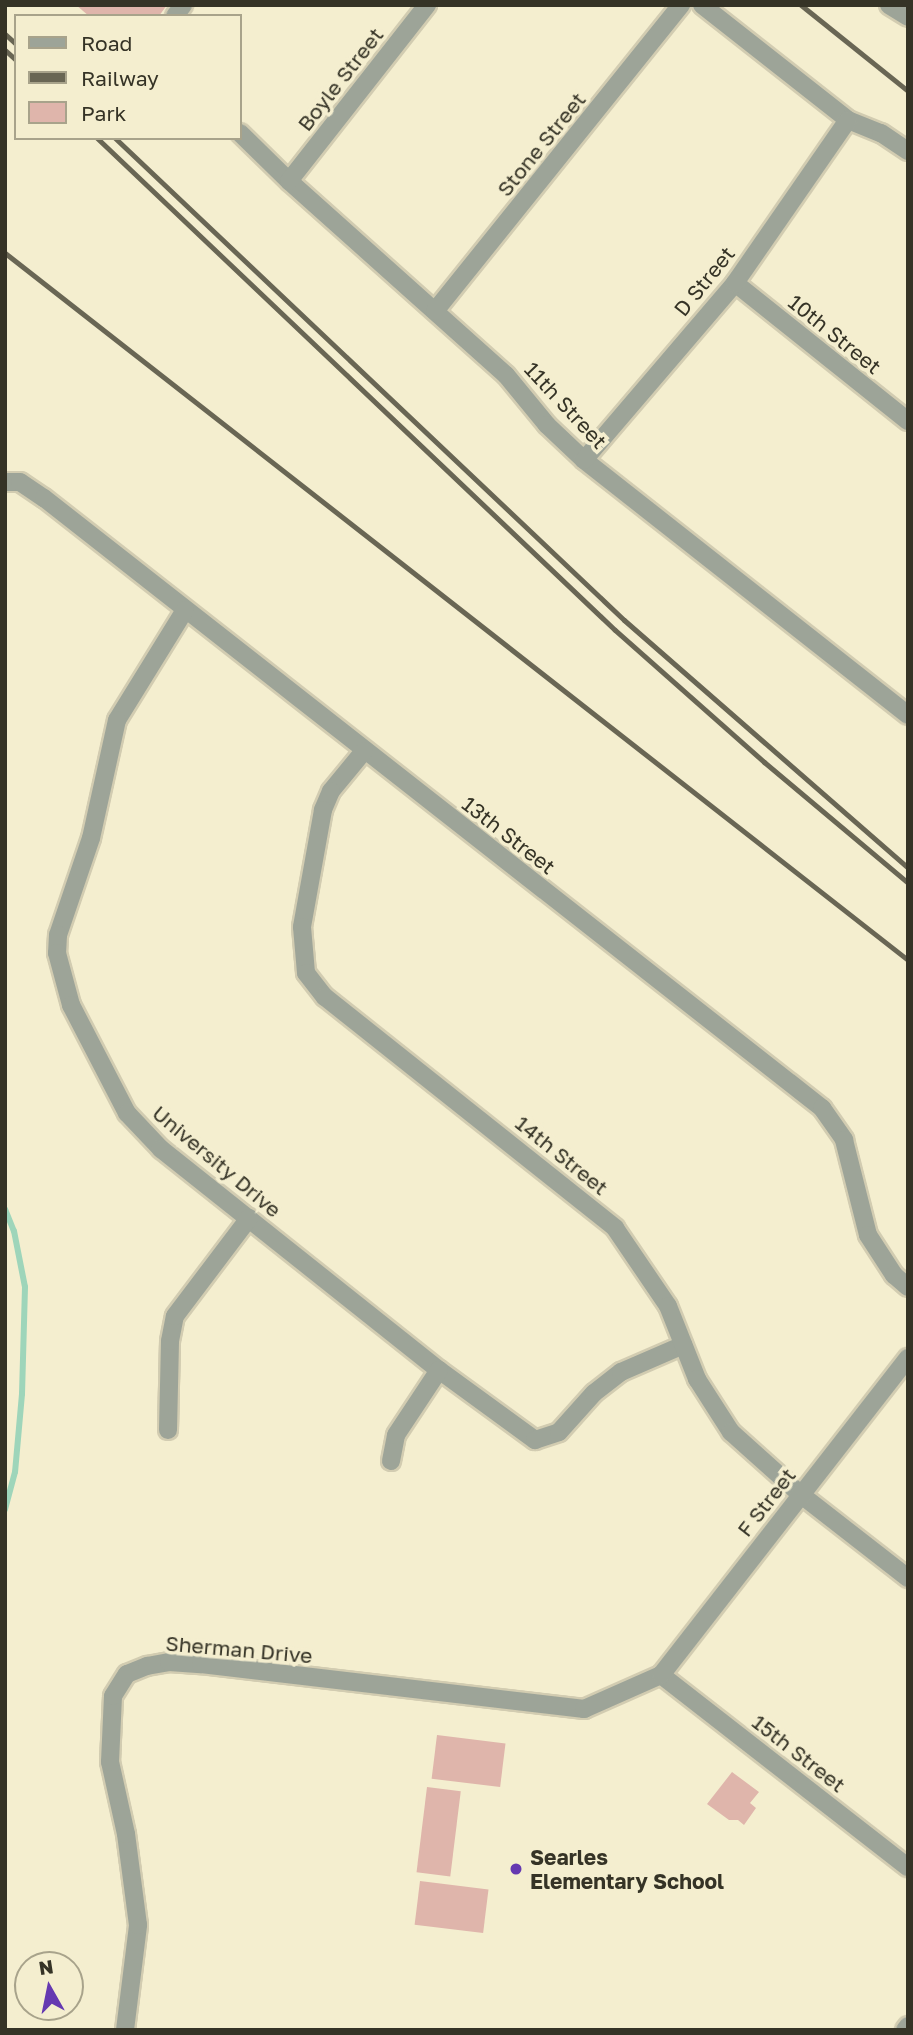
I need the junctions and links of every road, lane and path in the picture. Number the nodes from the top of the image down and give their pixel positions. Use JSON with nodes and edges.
{"nodes":[{"id":1,"x":427,"y":5,"type":"edge"},
{"id":2,"x":681,"y":5,"type":"edge"},
{"id":3,"x":702,"y":5,"type":"edge"},
{"id":4,"x":889,"y":5,"type":"edge"},
{"id":5,"x":908,"y":17,"type":"edge"},
{"id":6,"x":848,"y":120,"type":"junction"},
{"id":7,"x":242,"y":135,"type":"edge"},
{"id":8,"x":908,"y":151,"type":"edge"},
{"id":9,"x":289,"y":181,"type":"junction"},
{"id":10,"x":734,"y":283,"type":"junction"},
{"id":11,"x":435,"y":311,"type":"junction"},
{"id":12,"x":908,"y":421,"type":"edge"},
{"id":13,"x":584,"y":460,"type":"junction"},
{"id":14,"x":5,"y":482,"type":"edge"},
{"id":15,"x":185,"y":610,"type":"junction"},
{"id":16,"x":907,"y":711,"type":"edge"},
{"id":17,"x":364,"y":751,"type":"junction"},
{"id":18,"x":249,"y":1217,"type":"junction"},
{"id":19,"x":908,"y":1287,"type":"edge"},
{"id":20,"x":683,"y":1345,"type":"junction"},
{"id":21,"x":908,"y":1358,"type":"edge"},
{"id":22,"x":439,"y":1370,"type":"junction"},
{"id":23,"x":168,"y":1430,"type":"dead end"},
{"id":24,"x":391,"y":1461,"type":"dead end"},
{"id":25,"x":800,"y":1494,"type":"junction"},
{"id":26,"x":908,"y":1578,"type":"edge"},
{"id":27,"x":661,"y":1675,"type":"junction"},
{"id":28,"x":908,"y":1867,"type":"edge"},
{"id":29,"x":125,"y":2030,"type":"edge"}],
"edges":[{"from":1,"to":9,"type":"street","name":"Boyle Street"},
{"from":2,"to":11,"type":"street","name":"Stone Street"},
{"from":3,"to":6,"type":"street"},
{"from":4,"to":5,"type":"street"},
{"from":6,"to":8,"type":"street"},
{"from":6,"to":10,"type":"street","name":"D Street"},
{"from":7,"to":9,"type":"street","name":"11th Street"},
{"from":9,"to":11,"type":"street","name":"11th Street"},
{"from":10,"to":12,"type":"street","name":"10th Street"},
{"from":10,"to":13,"type":"street","name":"D Street"},
{"from":11,"to":13,"type":"street","name":"11th Street"},
{"from":13,"to":16,"type":"street","name":"11th Street"},
{"from":14,"to":15,"type":"street","name":"13th Street"},
{"from":15,"to":17,"type":"street","name":"13th Street"},
{"from":15,"to":18,"type":"street","name":"University Drive"},
{"from":17,"to":19,"type":"street","name":"13th Street"},
{"from":17,"to":20,"type":"street","name":"14th Street"},
{"from":18,"to":22,"type":"street","name":"University Drive"},
{"from":18,"to":23,"type":"street"},
{"from":20,"to":22,"type":"street","name":"University Drive"},
{"from":20,"to":25,"type":"street","name":"14th Street"},
{"from":21,"to":25,"type":"street","name":"F Street"},
{"from":22,"to":24,"type":"street"},
{"from":25,"to":26,"type":"street","name":"14th Street"},
{"from":25,"to":27,"type":"street","name":"F Street"},
{"from":27,"to":28,"type":"street","name":"15th Street"},
{"from":27,"to":29,"type":"street","name":"Sherman Drive"}]}
